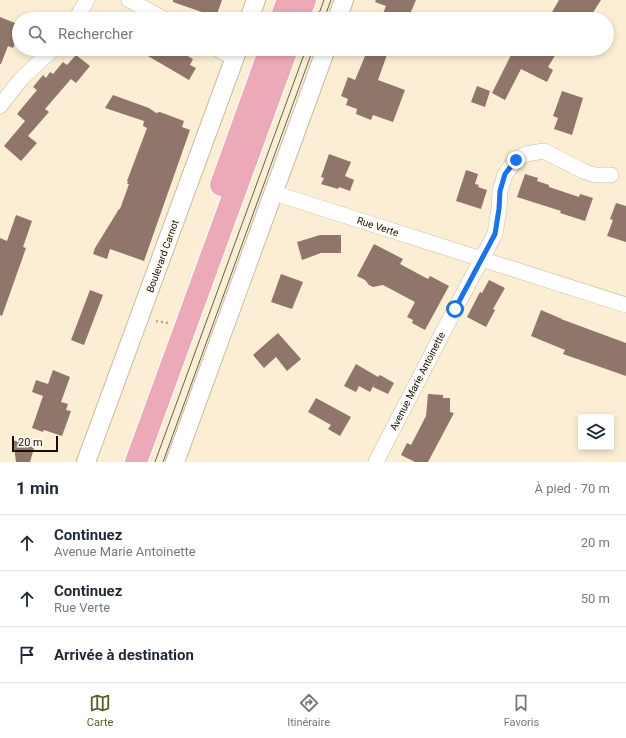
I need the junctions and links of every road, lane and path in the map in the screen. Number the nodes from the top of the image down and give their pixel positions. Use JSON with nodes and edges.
{"nodes":[{"id":1,"x":87,"y":0,"type":"edge"},
{"id":2,"x":130,"y":0,"type":"edge"},
{"id":3,"x":256,"y":0,"type":"edge"},
{"id":4,"x":288,"y":0,"type":"edge"},
{"id":5,"x":305,"y":0,"type":"edge"},
{"id":6,"x":344,"y":0,"type":"edge"},
{"id":7,"x":80,"y":12,"type":"edge"},
{"id":8,"x":151,"y":12,"type":"edge"},
{"id":9,"x":252,"y":12,"type":"edge"},
{"id":10,"x":284,"y":12,"type":"edge"},
{"id":11,"x":301,"y":12,"type":"edge"},
{"id":12,"x":340,"y":12,"type":"edge"},
{"id":13,"x":46,"y":56,"type":"edge"},
{"id":14,"x":236,"y":56,"type":"edge"},
{"id":15,"x":267,"y":56,"type":"edge"},
{"id":16,"x":284,"y":56,"type":"edge"},
{"id":17,"x":323,"y":56,"type":"edge"},
{"id":18,"x":0,"y":106,"type":"edge"},
{"id":19,"x":611,"y":175,"type":"dead end"},
{"id":20,"x":274,"y":193,"type":"junction"},
{"id":21,"x":481,"y":258,"type":"junction"},
{"id":22,"x":626,"y":305,"type":"edge"},
{"id":23,"x":86,"y":462,"type":"edge"},
{"id":24,"x":122,"y":462,"type":"edge"},
{"id":25,"x":136,"y":462,"type":"edge"},
{"id":26,"x":175,"y":462,"type":"edge"},
{"id":27,"x":376,"y":462,"type":"edge"}],
"edges":[{"from":1,"to":7,"type":"street"},
{"from":2,"to":8,"type":"street"},
{"from":3,"to":9,"type":"street"},
{"from":4,"to":10,"type":"main road"},
{"from":5,"to":11,"type":"main road"},
{"from":6,"to":12,"type":"street"},
{"from":13,"to":18,"type":"street"},
{"from":14,"to":23,"type":"street","name":"Boulevard Carnot"},
{"from":15,"to":24,"type":"main road"},
{"from":16,"to":25,"type":"main road"},
{"from":17,"to":20,"type":"street"},
{"from":19,"to":21,"type":"street"},
{"from":20,"to":21,"type":"street","name":"Rue Verte"},
{"from":20,"to":26,"type":"street"},
{"from":21,"to":22,"type":"street","name":"Rue Verte"},
{"from":21,"to":27,"type":"street","name":"Avenue Marie Antoinette"}]}
